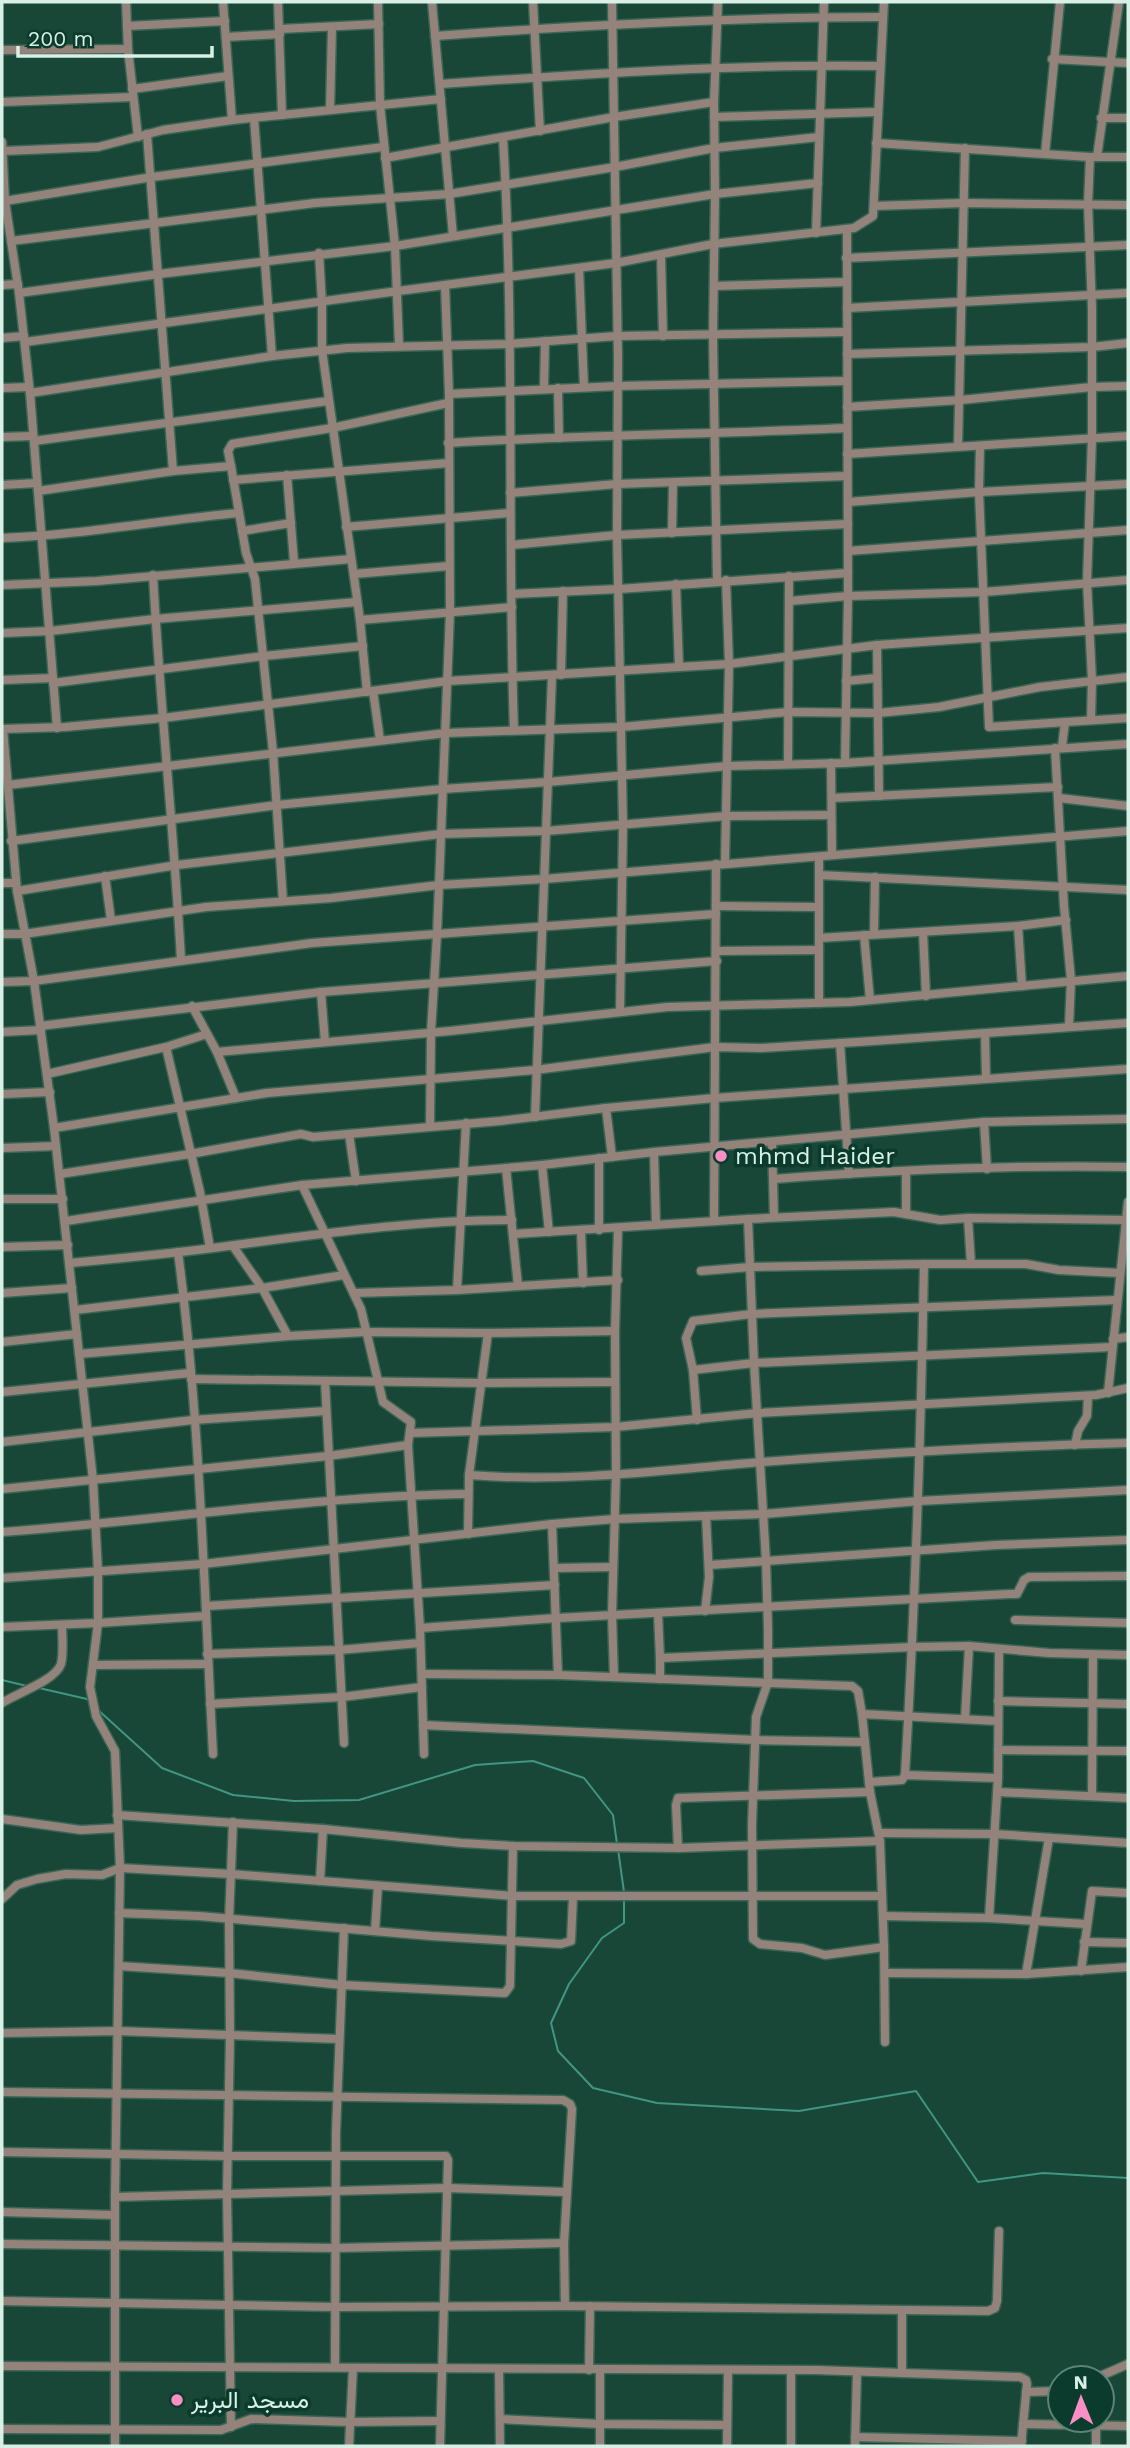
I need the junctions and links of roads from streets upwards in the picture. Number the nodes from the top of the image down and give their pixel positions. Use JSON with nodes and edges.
{"nodes":[{"id":1,"x":126,"y":2,"type":"edge"},
{"id":2,"x":223,"y":2,"type":"edge"},
{"id":3,"x":278,"y":2,"type":"edge"},
{"id":4,"x":378,"y":2,"type":"edge"},
{"id":5,"x":432,"y":2,"type":"edge"},
{"id":6,"x":533,"y":2,"type":"edge"},
{"id":7,"x":612,"y":2,"type":"edge"},
{"id":8,"x":718,"y":2,"type":"edge"},
{"id":9,"x":824,"y":2,"type":"edge"},
{"id":10,"x":884,"y":2,"type":"edge"},
{"id":11,"x":1059,"y":2,"type":"edge"},
{"id":12,"x":1119,"y":2,"type":"edge"},
{"id":13,"x":1117,"y":15,"type":"junction"},
{"id":14,"x":1128,"y":15,"type":"edge"},
{"id":15,"x":823,"y":17,"type":"junction"},
{"id":16,"x":883,"y":17,"type":"junction"},
{"id":17,"x":717,"y":20,"type":"junction"},
{"id":18,"x":225,"y":21,"type":"junction"},
{"id":19,"x":379,"y":24,"type":"junction"},
{"id":20,"x":612,"y":25,"type":"junction"},
{"id":21,"x":127,"y":26,"type":"junction"},
{"id":22,"x":332,"y":27,"type":"junction"},
{"id":23,"x":535,"y":28,"type":"junction"},
{"id":24,"x":280,"y":31,"type":"junction"},
{"id":25,"x":435,"y":36,"type":"junction"},
{"id":26,"x":226,"y":37,"type":"junction"},
{"id":27,"x":128,"y":49,"type":"junction"},
{"id":28,"x":2,"y":50,"type":"edge"},
{"id":29,"x":1052,"y":60,"type":"junction"},
{"id":30,"x":1110,"y":62,"type":"junction"},
{"id":31,"x":1128,"y":63,"type":"edge"},
{"id":32,"x":821,"y":65,"type":"junction"},
{"id":33,"x":880,"y":66,"type":"junction"},
{"id":34,"x":715,"y":68,"type":"junction"},
{"id":35,"x":614,"y":71,"type":"junction"},
{"id":36,"x":228,"y":76,"type":"junction"},
{"id":37,"x":537,"y":78,"type":"junction"},
{"id":38,"x":440,"y":84,"type":"junction"},
{"id":39,"x":132,"y":93,"type":"junction"},
{"id":40,"x":441,"y":99,"type":"junction"},
{"id":41,"x":2,"y":102,"type":"edge"},
{"id":42,"x":713,"y":102,"type":"junction"},
{"id":43,"x":380,"y":105,"type":"junction"},
{"id":44,"x":330,"y":110,"type":"junction"},
{"id":45,"x":877,"y":113,"type":"junction"},
{"id":46,"x":820,"y":114,"type":"junction"},
{"id":47,"x":282,"y":115,"type":"junction"},
{"id":48,"x":614,"y":117,"type":"junction"},
{"id":49,"x":714,"y":117,"type":"junction"},
{"id":50,"x":254,"y":118,"type":"junction"},
{"id":51,"x":1101,"y":118,"type":"junction"},
{"id":52,"x":1128,"y":118,"type":"edge"},
{"id":53,"x":232,"y":120,"type":"junction"},
{"id":54,"x":540,"y":131,"type":"junction"},
{"id":55,"x":148,"y":134,"type":"junction"},
{"id":56,"x":138,"y":137,"type":"junction"},
{"id":57,"x":819,"y":137,"type":"junction"},
{"id":58,"x":503,"y":138,"type":"junction"},
{"id":59,"x":2,"y":142,"type":"edge"},
{"id":60,"x":876,"y":143,"type":"junction"},
{"id":61,"x":383,"y":147,"type":"junction"},
{"id":62,"x":714,"y":148,"type":"junction"},
{"id":63,"x":965,"y":148,"type":"junction"},
{"id":64,"x":445,"y":149,"type":"junction"},
{"id":65,"x":3,"y":151,"type":"edge"},
{"id":66,"x":1045,"y":154,"type":"junction"},
{"id":67,"x":1094,"y":157,"type":"junction"},
{"id":68,"x":1128,"y":157,"type":"edge"},
{"id":69,"x":2,"y":158,"type":"edge"},
{"id":70,"x":385,"y":158,"type":"junction"},
{"id":71,"x":258,"y":163,"type":"junction"},
{"id":72,"x":615,"y":167,"type":"junction"},
{"id":73,"x":152,"y":177,"type":"junction"},
{"id":74,"x":818,"y":183,"type":"junction"},
{"id":75,"x":506,"y":185,"type":"junction"},
{"id":76,"x":449,"y":194,"type":"junction"},
{"id":77,"x":715,"y":194,"type":"junction"},
{"id":78,"x":4,"y":196,"type":"edge"},
{"id":79,"x":391,"y":199,"type":"junction"},
{"id":80,"x":962,"y":203,"type":"junction"},
{"id":81,"x":1088,"y":204,"type":"junction"},
{"id":82,"x":1128,"y":205,"type":"edge"},
{"id":83,"x":874,"y":206,"type":"junction"},
{"id":84,"x":262,"y":209,"type":"junction"},
{"id":85,"x":616,"y":211,"type":"junction"},
{"id":86,"x":156,"y":223,"type":"junction"},
{"id":87,"x":506,"y":229,"type":"junction"},
{"id":88,"x":846,"y":231,"type":"junction"},
{"id":89,"x":816,"y":233,"type":"junction"},
{"id":90,"x":453,"y":236,"type":"junction"},
{"id":91,"x":7,"y":237,"type":"edge"},
{"id":92,"x":713,"y":244,"type":"junction"},
{"id":93,"x":1128,"y":245,"type":"edge"},
{"id":94,"x":395,"y":246,"type":"junction"},
{"id":95,"x":1090,"y":247,"type":"junction"},
{"id":96,"x":319,"y":253,"type":"junction"},
{"id":97,"x":962,"y":254,"type":"junction"},
{"id":98,"x":661,"y":255,"type":"junction"},
{"id":99,"x":846,"y":258,"type":"junction"},
{"id":100,"x":265,"y":260,"type":"junction"},
{"id":101,"x":617,"y":263,"type":"junction"},
{"id":102,"x":579,"y":268,"type":"junction"},
{"id":103,"x":159,"y":274,"type":"junction"},
{"id":104,"x":507,"y":277,"type":"junction"},
{"id":105,"x":847,"y":282,"type":"junction"},
{"id":106,"x":2,"y":285,"type":"edge"},
{"id":107,"x":445,"y":285,"type":"junction"},
{"id":108,"x":714,"y":286,"type":"junction"},
{"id":109,"x":18,"y":289,"type":"junction"},
{"id":110,"x":398,"y":291,"type":"junction"},
{"id":111,"x":1128,"y":293,"type":"edge"},
{"id":112,"x":1092,"y":297,"type":"junction"},
{"id":113,"x":962,"y":302,"type":"junction"},
{"id":114,"x":322,"y":303,"type":"junction"},
{"id":115,"x":847,"y":309,"type":"junction"},
{"id":116,"x":268,"y":310,"type":"junction"},
{"id":117,"x":163,"y":324,"type":"junction"},
{"id":118,"x":847,"y":332,"type":"junction"},
{"id":119,"x":617,"y":336,"type":"junction"},
{"id":120,"x":663,"y":336,"type":"junction"},
{"id":121,"x":713,"y":336,"type":"junction"},
{"id":122,"x":2,"y":338,"type":"edge"},
{"id":123,"x":582,"y":338,"type":"junction"},
{"id":124,"x":24,"y":339,"type":"junction"},
{"id":125,"x":545,"y":341,"type":"junction"},
{"id":126,"x":1128,"y":343,"type":"edge"},
{"id":127,"x":448,"y":344,"type":"junction"},
{"id":128,"x":508,"y":344,"type":"junction"},
{"id":129,"x":400,"y":345,"type":"junction"},
{"id":130,"x":1092,"y":346,"type":"junction"},
{"id":131,"x":322,"y":350,"type":"junction"},
{"id":132,"x":961,"y":351,"type":"junction"},
{"id":133,"x":847,"y":355,"type":"junction"},
{"id":134,"x":272,"y":356,"type":"junction"},
{"id":135,"x":166,"y":373,"type":"junction"},
{"id":136,"x":847,"y":381,"type":"junction"},
{"id":137,"x":713,"y":384,"type":"junction"},
{"id":138,"x":618,"y":386,"type":"junction"},
{"id":139,"x":1128,"y":386,"type":"edge"},
{"id":140,"x":2,"y":387,"type":"edge"},
{"id":141,"x":584,"y":387,"type":"junction"},
{"id":142,"x":1092,"y":387,"type":"junction"},
{"id":143,"x":558,"y":388,"type":"junction"},
{"id":144,"x":544,"y":389,"type":"junction"},
{"id":145,"x":30,"y":390,"type":"junction"},
{"id":146,"x":510,"y":390,"type":"junction"},
{"id":147,"x":449,"y":399,"type":"junction"},
{"id":148,"x":961,"y":400,"type":"junction"},
{"id":149,"x":328,"y":401,"type":"junction"},
{"id":150,"x":847,"y":407,"type":"junction"},
{"id":151,"x":170,"y":421,"type":"junction"},
{"id":152,"x":332,"y":428,"type":"junction"},
{"id":153,"x":847,"y":428,"type":"junction"},
{"id":154,"x":714,"y":434,"type":"junction"},
{"id":155,"x":1128,"y":436,"type":"edge"},
{"id":156,"x":2,"y":437,"type":"edge"},
{"id":157,"x":617,"y":437,"type":"junction"},
{"id":158,"x":33,"y":438,"type":"junction"},
{"id":159,"x":559,"y":438,"type":"junction"},
{"id":160,"x":1092,"y":438,"type":"junction"},
{"id":161,"x":511,"y":439,"type":"junction"},
{"id":162,"x":448,"y":443,"type":"junction"},
{"id":163,"x":958,"y":446,"type":"junction"},
{"id":164,"x":980,"y":446,"type":"junction"},
{"id":165,"x":847,"y":454,"type":"junction"},
{"id":166,"x":449,"y":463,"type":"junction"},
{"id":167,"x":231,"y":466,"type":"junction"},
{"id":168,"x":339,"y":470,"type":"junction"},
{"id":169,"x":173,"y":471,"type":"junction"},
{"id":170,"x":287,"y":475,"type":"junction"},
{"id":171,"x":847,"y":476,"type":"junction"},
{"id":172,"x":233,"y":480,"type":"junction"},
{"id":173,"x":715,"y":482,"type":"junction"},
{"id":174,"x":673,"y":483,"type":"junction"},
{"id":175,"x":617,"y":484,"type":"junction"},
{"id":176,"x":1128,"y":484,"type":"edge"},
{"id":177,"x":2,"y":485,"type":"edge"},
{"id":178,"x":1091,"y":486,"type":"junction"},
{"id":179,"x":38,"y":487,"type":"junction"},
{"id":180,"x":979,"y":492,"type":"junction"},
{"id":181,"x":510,"y":493,"type":"junction"},
{"id":182,"x":848,"y":502,"type":"junction"},
{"id":183,"x":239,"y":513,"type":"junction"},
{"id":184,"x":509,"y":513,"type":"junction"},
{"id":185,"x":449,"y":518,"type":"junction"},
{"id":186,"x":291,"y":523,"type":"junction"},
{"id":187,"x":848,"y":524,"type":"junction"},
{"id":188,"x":346,"y":527,"type":"junction"},
{"id":189,"x":1128,"y":530,"type":"edge"},
{"id":190,"x":242,"y":531,"type":"junction"},
{"id":191,"x":715,"y":531,"type":"junction"},
{"id":192,"x":672,"y":533,"type":"junction"},
{"id":193,"x":1089,"y":533,"type":"junction"},
{"id":194,"x":617,"y":535,"type":"junction"},
{"id":195,"x":42,"y":536,"type":"junction"},
{"id":196,"x":2,"y":538,"type":"edge"},
{"id":197,"x":981,"y":542,"type":"junction"},
{"id":198,"x":511,"y":545,"type":"junction"},
{"id":199,"x":848,"y":551,"type":"junction"},
{"id":200,"x":351,"y":558,"type":"junction"},
{"id":201,"x":294,"y":562,"type":"junction"},
{"id":202,"x":252,"y":566,"type":"junction"},
{"id":203,"x":449,"y":566,"type":"junction"},
{"id":204,"x":848,"y":573,"type":"junction"},
{"id":205,"x":354,"y":574,"type":"junction"},
{"id":206,"x":153,"y":575,"type":"junction"},
{"id":207,"x":789,"y":576,"type":"junction"},
{"id":208,"x":721,"y":580,"type":"junction"},
{"id":209,"x":1128,"y":580,"type":"edge"},
{"id":210,"x":1087,"y":582,"type":"junction"},
{"id":211,"x":47,"y":584,"type":"junction"},
{"id":212,"x":676,"y":584,"type":"junction"},
{"id":213,"x":2,"y":585,"type":"edge"},
{"id":214,"x":619,"y":589,"type":"junction"},
{"id":215,"x":563,"y":591,"type":"junction"},
{"id":216,"x":984,"y":592,"type":"junction"},
{"id":217,"x":512,"y":594,"type":"junction"},
{"id":218,"x":848,"y":596,"type":"junction"},
{"id":219,"x":789,"y":601,"type":"junction"},
{"id":220,"x":357,"y":602,"type":"junction"},
{"id":221,"x":512,"y":607,"type":"junction"},
{"id":222,"x":259,"y":611,"type":"junction"},
{"id":223,"x":450,"y":612,"type":"junction"},
{"id":224,"x":155,"y":619,"type":"junction"},
{"id":225,"x":360,"y":621,"type":"junction"},
{"id":226,"x":1128,"y":628,"type":"edge"},
{"id":227,"x":50,"y":631,"type":"junction"},
{"id":228,"x":1089,"y":631,"type":"junction"},
{"id":229,"x":2,"y":633,"type":"edge"},
{"id":230,"x":986,"y":638,"type":"junction"},
{"id":231,"x":877,"y":645,"type":"junction"},
{"id":232,"x":363,"y":646,"type":"junction"},
{"id":233,"x":846,"y":648,"type":"junction"},
{"id":234,"x":264,"y":656,"type":"junction"},
{"id":235,"x":788,"y":656,"type":"junction"},
{"id":236,"x":729,"y":664,"type":"junction"},
{"id":237,"x":678,"y":667,"type":"junction"},
{"id":238,"x":160,"y":670,"type":"junction"},
{"id":239,"x":620,"y":670,"type":"junction"},
{"id":240,"x":556,"y":675,"type":"junction"},
{"id":241,"x":512,"y":677,"type":"junction"},
{"id":242,"x":1128,"y":677,"type":"edge"},
{"id":243,"x":877,"y":678,"type":"junction"},
{"id":244,"x":2,"y":680,"type":"edge"},
{"id":245,"x":53,"y":680,"type":"junction"},
{"id":246,"x":1092,"y":680,"type":"junction"},
{"id":247,"x":448,"y":681,"type":"junction"},
{"id":248,"x":846,"y":681,"type":"junction"},
{"id":249,"x":370,"y":692,"type":"junction"},
{"id":250,"x":988,"y":696,"type":"junction"},
{"id":251,"x":268,"y":704,"type":"junction"},
{"id":252,"x":788,"y":712,"type":"junction"},
{"id":253,"x":878,"y":713,"type":"junction"},
{"id":254,"x":846,"y":714,"type":"junction"},
{"id":255,"x":729,"y":717,"type":"junction"},
{"id":256,"x":163,"y":718,"type":"junction"},
{"id":257,"x":1128,"y":718,"type":"edge"},
{"id":258,"x":1091,"y":720,"type":"junction"},
{"id":259,"x":1065,"y":722,"type":"junction"},
{"id":260,"x":621,"y":727,"type":"junction"},
{"id":261,"x":57,"y":728,"type":"junction"},
{"id":262,"x":2,"y":729,"type":"edge"},
{"id":263,"x":551,"y":729,"type":"junction"},
{"id":264,"x":514,"y":730,"type":"junction"},
{"id":265,"x":446,"y":733,"type":"junction"},
{"id":266,"x":380,"y":740,"type":"junction"},
{"id":267,"x":1128,"y":744,"type":"edge"},
{"id":268,"x":1059,"y":747,"type":"junction"},
{"id":269,"x":273,"y":752,"type":"junction"},
{"id":270,"x":877,"y":761,"type":"junction"},
{"id":271,"x":788,"y":763,"type":"junction"},
{"id":272,"x":831,"y":763,"type":"junction"},
{"id":273,"x":845,"y":763,"type":"junction"},
{"id":274,"x":728,"y":766,"type":"junction"},
{"id":275,"x":167,"y":767,"type":"junction"},
{"id":276,"x":622,"y":776,"type":"junction"},
{"id":277,"x":5,"y":779,"type":"edge"},
{"id":278,"x":548,"y":782,"type":"junction"},
{"id":279,"x":1058,"y":787,"type":"junction"},
{"id":280,"x":443,"y":789,"type":"junction"},
{"id":281,"x":879,"y":796,"type":"junction"},
{"id":282,"x":1059,"y":798,"type":"junction"},
{"id":283,"x":832,"y":799,"type":"junction"},
{"id":284,"x":277,"y":805,"type":"junction"},
{"id":285,"x":1128,"y":806,"type":"edge"},
{"id":286,"x":831,"y":815,"type":"junction"},
{"id":287,"x":726,"y":816,"type":"junction"},
{"id":288,"x":172,"y":819,"type":"junction"},
{"id":289,"x":6,"y":825,"type":"edge"},
{"id":290,"x":623,"y":825,"type":"junction"},
{"id":291,"x":545,"y":831,"type":"junction"},
{"id":292,"x":1128,"y":831,"type":"edge"},
{"id":293,"x":441,"y":834,"type":"junction"},
{"id":294,"x":1061,"y":836,"type":"junction"},
{"id":295,"x":11,"y":841,"type":"junction"},
{"id":296,"x":281,"y":852,"type":"junction"},
{"id":297,"x":832,"y":855,"type":"junction"},
{"id":298,"x":820,"y":857,"type":"junction"},
{"id":299,"x":720,"y":864,"type":"junction"},
{"id":300,"x":177,"y":865,"type":"junction"},
{"id":301,"x":623,"y":871,"type":"junction"},
{"id":302,"x":819,"y":875,"type":"junction"},
{"id":303,"x":105,"y":876,"type":"junction"},
{"id":304,"x":876,"y":877,"type":"junction"},
{"id":305,"x":544,"y":879,"type":"junction"},
{"id":306,"x":2,"y":883,"type":"edge"},
{"id":307,"x":439,"y":885,"type":"junction"},
{"id":308,"x":1063,"y":886,"type":"junction"},
{"id":309,"x":16,"y":887,"type":"junction"},
{"id":310,"x":1128,"y":890,"type":"edge"},
{"id":311,"x":283,"y":901,"type":"junction"},
{"id":312,"x":819,"y":907,"type":"junction"},
{"id":313,"x":178,"y":910,"type":"junction"},
{"id":314,"x":716,"y":910,"type":"junction"},
{"id":315,"x":1066,"y":919,"type":"junction"},
{"id":316,"x":111,"y":920,"type":"junction"},
{"id":317,"x":622,"y":921,"type":"junction"},
{"id":318,"x":1018,"y":926,"type":"junction"},
{"id":319,"x":540,"y":927,"type":"junction"},
{"id":320,"x":923,"y":932,"type":"junction"},
{"id":321,"x":2,"y":934,"type":"edge"},
{"id":322,"x":24,"y":934,"type":"junction"},
{"id":323,"x":869,"y":934,"type":"junction"},
{"id":324,"x":437,"y":935,"type":"junction"},
{"id":325,"x":819,"y":938,"type":"junction"},
{"id":326,"x":819,"y":950,"type":"junction"},
{"id":327,"x":716,"y":951,"type":"junction"},
{"id":328,"x":181,"y":960,"type":"junction"},
{"id":329,"x":717,"y":961,"type":"junction"},
{"id":330,"x":621,"y":969,"type":"junction"},
{"id":331,"x":539,"y":975,"type":"junction"},
{"id":332,"x":1128,"y":976,"type":"edge"},
{"id":333,"x":1071,"y":980,"type":"junction"},
{"id":334,"x":34,"y":981,"type":"junction"},
{"id":335,"x":2,"y":982,"type":"edge"},
{"id":336,"x":434,"y":984,"type":"junction"},
{"id":337,"x":1022,"y":986,"type":"junction"},
{"id":338,"x":321,"y":992,"type":"junction"},
{"id":339,"x":926,"y":996,"type":"junction"},
{"id":340,"x":870,"y":1000,"type":"junction"},
{"id":341,"x":819,"y":1003,"type":"junction"},
{"id":342,"x":716,"y":1005,"type":"junction"},
{"id":343,"x":192,"y":1006,"type":"junction"},
{"id":344,"x":620,"y":1012,"type":"junction"},
{"id":345,"x":537,"y":1022,"type":"junction"},
{"id":346,"x":1128,"y":1023,"type":"edge"},
{"id":347,"x":1069,"y":1026,"type":"junction"},
{"id":348,"x":40,"y":1028,"type":"junction"},
{"id":349,"x":2,"y":1032,"type":"edge"},
{"id":350,"x":431,"y":1032,"type":"junction"},
{"id":351,"x":207,"y":1034,"type":"junction"},
{"id":352,"x":985,"y":1034,"type":"junction"},
{"id":353,"x":326,"y":1042,"type":"junction"},
{"id":354,"x":840,"y":1043,"type":"junction"},
{"id":355,"x":166,"y":1047,"type":"junction"},
{"id":356,"x":715,"y":1047,"type":"junction"},
{"id":357,"x":217,"y":1052,"type":"junction"},
{"id":358,"x":1128,"y":1069,"type":"edge"},
{"id":359,"x":535,"y":1070,"type":"junction"},
{"id":360,"x":47,"y":1074,"type":"junction"},
{"id":361,"x":986,"y":1077,"type":"junction"},
{"id":362,"x":429,"y":1079,"type":"junction"},
{"id":363,"x":844,"y":1088,"type":"junction"},
{"id":364,"x":50,"y":1092,"type":"junction"},
{"id":365,"x":2,"y":1094,"type":"edge"},
{"id":366,"x":236,"y":1098,"type":"junction"},
{"id":367,"x":715,"y":1098,"type":"junction"},
{"id":368,"x":180,"y":1107,"type":"junction"},
{"id":369,"x":606,"y":1108,"type":"junction"},
{"id":370,"x":535,"y":1117,"type":"junction"},
{"id":371,"x":1128,"y":1119,"type":"edge"},
{"id":372,"x":984,"y":1122,"type":"junction"},
{"id":373,"x":466,"y":1123,"type":"junction"},
{"id":374,"x":430,"y":1126,"type":"junction"},
{"id":375,"x":54,"y":1128,"type":"junction"},
{"id":376,"x":349,"y":1134,"type":"junction"},
{"id":377,"x":845,"y":1134,"type":"junction"},
{"id":378,"x":772,"y":1142,"type":"junction"},
{"id":379,"x":56,"y":1146,"type":"junction"},
{"id":380,"x":715,"y":1147,"type":"junction"},
{"id":381,"x":2,"y":1148,"type":"edge"},
{"id":382,"x":654,"y":1152,"type":"junction"},
{"id":383,"x":190,"y":1154,"type":"junction"},
{"id":384,"x":612,"y":1157,"type":"junction"},
{"id":385,"x":600,"y":1158,"type":"junction"},
{"id":386,"x":542,"y":1165,"type":"junction"},
{"id":387,"x":1128,"y":1167,"type":"edge"},
{"id":388,"x":506,"y":1168,"type":"junction"},
{"id":389,"x":987,"y":1169,"type":"junction"},
{"id":390,"x":464,"y":1171,"type":"junction"},
{"id":391,"x":906,"y":1172,"type":"junction"},
{"id":392,"x":60,"y":1174,"type":"junction"},
{"id":393,"x":849,"y":1174,"type":"junction"},
{"id":394,"x":774,"y":1179,"type":"junction"},
{"id":395,"x":356,"y":1181,"type":"junction"},
{"id":396,"x":302,"y":1185,"type":"junction"},
{"id":397,"x":2,"y":1199,"type":"edge"},
{"id":398,"x":63,"y":1199,"type":"junction"},
{"id":399,"x":202,"y":1199,"type":"junction"},
{"id":400,"x":1128,"y":1202,"type":"edge"},
{"id":401,"x":905,"y":1213,"type":"junction"},
{"id":402,"x":774,"y":1217,"type":"junction"},
{"id":403,"x":968,"y":1218,"type":"junction"},
{"id":404,"x":748,"y":1219,"type":"junction"},
{"id":405,"x":461,"y":1220,"type":"junction"},
{"id":406,"x":512,"y":1220,"type":"junction"},
{"id":407,"x":1127,"y":1220,"type":"edge"},
{"id":408,"x":66,"y":1221,"type":"junction"},
{"id":409,"x":714,"y":1221,"type":"junction"},
{"id":410,"x":656,"y":1225,"type":"junction"},
{"id":411,"x":618,"y":1229,"type":"junction"},
{"id":412,"x":598,"y":1230,"type":"junction"},
{"id":413,"x":581,"y":1231,"type":"junction"},
{"id":414,"x":549,"y":1232,"type":"junction"},
{"id":415,"x":323,"y":1233,"type":"junction"},
{"id":416,"x":514,"y":1234,"type":"junction"},
{"id":417,"x":68,"y":1245,"type":"junction"},
{"id":418,"x":233,"y":1246,"type":"junction"},
{"id":419,"x":2,"y":1247,"type":"edge"},
{"id":420,"x":210,"y":1248,"type":"junction"},
{"id":421,"x":178,"y":1252,"type":"junction"},
{"id":422,"x":70,"y":1263,"type":"junction"},
{"id":423,"x":924,"y":1264,"type":"junction"},
{"id":424,"x":971,"y":1264,"type":"junction"},
{"id":425,"x":750,"y":1267,"type":"junction"},
{"id":426,"x":701,"y":1271,"type":"dead end"},
{"id":427,"x":1120,"y":1273,"type":"junction"},
{"id":428,"x":344,"y":1275,"type":"junction"},
{"id":429,"x":618,"y":1280,"type":"junction"},
{"id":430,"x":583,"y":1283,"type":"junction"},
{"id":431,"x":1124,"y":1285,"type":"edge"},
{"id":432,"x":518,"y":1286,"type":"junction"},
{"id":433,"x":262,"y":1288,"type":"junction"},
{"id":434,"x":72,"y":1289,"type":"junction"},
{"id":435,"x":457,"y":1290,"type":"junction"},
{"id":436,"x":2,"y":1293,"type":"edge"},
{"id":437,"x":354,"y":1293,"type":"junction"},
{"id":438,"x":184,"y":1297,"type":"junction"},
{"id":439,"x":1117,"y":1300,"type":"junction"},
{"id":440,"x":923,"y":1307,"type":"junction"},
{"id":441,"x":75,"y":1310,"type":"junction"},
{"id":442,"x":752,"y":1314,"type":"junction"},
{"id":443,"x":615,"y":1331,"type":"junction"},
{"id":444,"x":366,"y":1332,"type":"junction"},
{"id":445,"x":488,"y":1333,"type":"junction"},
{"id":446,"x":77,"y":1334,"type":"junction"},
{"id":447,"x":289,"y":1336,"type":"junction"},
{"id":448,"x":1128,"y":1337,"type":"edge"},
{"id":449,"x":2,"y":1342,"type":"edge"},
{"id":450,"x":1113,"y":1343,"type":"junction"},
{"id":451,"x":189,"y":1345,"type":"junction"},
{"id":452,"x":79,"y":1354,"type":"junction"},
{"id":453,"x":923,"y":1356,"type":"junction"},
{"id":454,"x":754,"y":1363,"type":"junction"},
{"id":455,"x":693,"y":1370,"type":"junction"},
{"id":456,"x":190,"y":1376,"type":"junction"},
{"id":457,"x":326,"y":1381,"type":"junction"},
{"id":458,"x":376,"y":1381,"type":"junction"},
{"id":459,"x":83,"y":1382,"type":"junction"},
{"id":460,"x":615,"y":1382,"type":"junction"},
{"id":461,"x":482,"y":1383,"type":"junction"},
{"id":462,"x":1128,"y":1388,"type":"edge"},
{"id":463,"x":2,"y":1392,"type":"edge"},
{"id":464,"x":1108,"y":1393,"type":"junction"},
{"id":465,"x":1088,"y":1396,"type":"junction"},
{"id":466,"x":922,"y":1406,"type":"junction"},
{"id":467,"x":326,"y":1411,"type":"junction"},
{"id":468,"x":758,"y":1413,"type":"junction"},
{"id":469,"x":193,"y":1420,"type":"junction"},
{"id":470,"x":697,"y":1420,"type":"junction"},
{"id":471,"x":615,"y":1427,"type":"junction"},
{"id":472,"x":88,"y":1433,"type":"junction"},
{"id":473,"x":410,"y":1433,"type":"junction"},
{"id":474,"x":474,"y":1433,"type":"junction"},
{"id":475,"x":2,"y":1442,"type":"edge"},
{"id":476,"x":1128,"y":1443,"type":"edge"},
{"id":477,"x":408,"y":1445,"type":"junction"},
{"id":478,"x":1076,"y":1445,"type":"junction"},
{"id":479,"x":921,"y":1452,"type":"junction"},
{"id":480,"x":328,"y":1456,"type":"junction"},
{"id":481,"x":761,"y":1462,"type":"junction"},
{"id":482,"x":198,"y":1469,"type":"junction"},
{"id":483,"x":469,"y":1475,"type":"junction"},
{"id":484,"x":616,"y":1475,"type":"junction"},
{"id":485,"x":93,"y":1480,"type":"junction"},
{"id":486,"x":2,"y":1489,"type":"edge"},
{"id":487,"x":1128,"y":1490,"type":"edge"},
{"id":488,"x":468,"y":1494,"type":"junction"},
{"id":489,"x":412,"y":1495,"type":"junction"},
{"id":490,"x":331,"y":1501,"type":"junction"},
{"id":491,"x":919,"y":1501,"type":"junction"},
{"id":492,"x":764,"y":1514,"type":"junction"},
{"id":493,"x":199,"y":1515,"type":"junction"},
{"id":494,"x":706,"y":1516,"type":"junction"},
{"id":495,"x":615,"y":1519,"type":"junction"},
{"id":496,"x":552,"y":1524,"type":"junction"},
{"id":497,"x":95,"y":1526,"type":"junction"},
{"id":498,"x":2,"y":1532,"type":"edge"},
{"id":499,"x":468,"y":1534,"type":"junction"},
{"id":500,"x":414,"y":1540,"type":"junction"},
{"id":501,"x":1128,"y":1540,"type":"edge"},
{"id":502,"x":334,"y":1549,"type":"junction"},
{"id":503,"x":917,"y":1550,"type":"junction"},
{"id":504,"x":766,"y":1561,"type":"junction"},
{"id":505,"x":203,"y":1564,"type":"junction"},
{"id":506,"x":709,"y":1565,"type":"junction"},
{"id":507,"x":613,"y":1567,"type":"junction"},
{"id":508,"x":554,"y":1569,"type":"junction"},
{"id":509,"x":98,"y":1571,"type":"junction"},
{"id":510,"x":1128,"y":1576,"type":"edge"},
{"id":511,"x":2,"y":1578,"type":"edge"},
{"id":512,"x":555,"y":1585,"type":"junction"},
{"id":513,"x":418,"y":1593,"type":"junction"},
{"id":514,"x":336,"y":1599,"type":"junction"},
{"id":515,"x":915,"y":1600,"type":"junction"},
{"id":516,"x":206,"y":1606,"type":"junction"},
{"id":517,"x":767,"y":1608,"type":"junction"},
{"id":518,"x":705,"y":1611,"type":"junction"},
{"id":519,"x":658,"y":1614,"type":"junction"},
{"id":520,"x":612,"y":1615,"type":"junction"},
{"id":521,"x":206,"y":1616,"type":"junction"},
{"id":522,"x":557,"y":1618,"type":"junction"},
{"id":523,"x":1015,"y":1620,"type":"dead end"},
{"id":524,"x":98,"y":1623,"type":"junction"},
{"id":525,"x":1128,"y":1623,"type":"edge"},
{"id":526,"x":62,"y":1625,"type":"junction"},
{"id":527,"x":2,"y":1627,"type":"edge"},
{"id":528,"x":419,"y":1628,"type":"junction"},
{"id":529,"x":420,"y":1643,"type":"junction"},
{"id":530,"x":913,"y":1647,"type":"junction"},
{"id":531,"x":969,"y":1647,"type":"junction"},
{"id":532,"x":339,"y":1650,"type":"junction"},
{"id":533,"x":999,"y":1650,"type":"junction"},
{"id":534,"x":207,"y":1654,"type":"junction"},
{"id":535,"x":1093,"y":1654,"type":"junction"},
{"id":536,"x":768,"y":1655,"type":"junction"},
{"id":537,"x":1128,"y":1655,"type":"edge"},
{"id":538,"x":660,"y":1658,"type":"junction"},
{"id":539,"x":208,"y":1664,"type":"junction"},
{"id":540,"x":93,"y":1665,"type":"junction"},
{"id":541,"x":422,"y":1674,"type":"junction"},
{"id":542,"x":558,"y":1675,"type":"junction"},
{"id":543,"x":614,"y":1677,"type":"junction"},
{"id":544,"x":660,"y":1679,"type":"junction"},
{"id":545,"x":768,"y":1682,"type":"junction"},
{"id":546,"x":422,"y":1687,"type":"junction"},
{"id":547,"x":342,"y":1697,"type":"junction"},
{"id":548,"x":998,"y":1701,"type":"junction"},
{"id":549,"x":2,"y":1703,"type":"edge"},
{"id":550,"x":1093,"y":1703,"type":"junction"},
{"id":551,"x":210,"y":1704,"type":"junction"},
{"id":552,"x":1128,"y":1704,"type":"edge"},
{"id":553,"x":862,"y":1714,"type":"junction"},
{"id":554,"x":908,"y":1715,"type":"junction"},
{"id":555,"x":965,"y":1719,"type":"junction"},
{"id":556,"x":998,"y":1721,"type":"junction"},
{"id":557,"x":423,"y":1725,"type":"junction"},
{"id":558,"x":755,"y":1740,"type":"junction"},
{"id":559,"x":865,"y":1742,"type":"junction"},
{"id":560,"x":344,"y":1743,"type":"dead end"},
{"id":561,"x":999,"y":1750,"type":"junction"},
{"id":562,"x":1092,"y":1750,"type":"junction"},
{"id":563,"x":1128,"y":1751,"type":"edge"},
{"id":564,"x":213,"y":1754,"type":"dead end"},
{"id":565,"x":424,"y":1754,"type":"dead end"},
{"id":566,"x":905,"y":1775,"type":"junction"},
{"id":567,"x":998,"y":1778,"type":"junction"},
{"id":568,"x":869,"y":1782,"type":"junction"},
{"id":569,"x":870,"y":1792,"type":"junction"},
{"id":570,"x":997,"y":1792,"type":"junction"},
{"id":571,"x":753,"y":1795,"type":"junction"},
{"id":572,"x":1092,"y":1796,"type":"junction"},
{"id":573,"x":1128,"y":1798,"type":"edge"},
{"id":574,"x":117,"y":1815,"type":"junction"},
{"id":575,"x":2,"y":1819,"type":"edge"},
{"id":576,"x":233,"y":1822,"type":"junction"},
{"id":577,"x":118,"y":1828,"type":"junction"},
{"id":578,"x":323,"y":1829,"type":"junction"},
{"id":579,"x":994,"y":1835,"type":"junction"},
{"id":580,"x":879,"y":1837,"type":"junction"},
{"id":581,"x":1049,"y":1838,"type":"junction"},
{"id":582,"x":1128,"y":1843,"type":"edge"},
{"id":583,"x":513,"y":1846,"type":"junction"},
{"id":584,"x":752,"y":1846,"type":"junction"},
{"id":585,"x":678,"y":1848,"type":"junction"},
{"id":586,"x":120,"y":1868,"type":"junction"},
{"id":587,"x":231,"y":1874,"type":"junction"},
{"id":588,"x":320,"y":1881,"type":"junction"},
{"id":589,"x":378,"y":1886,"type":"junction"},
{"id":590,"x":1128,"y":1893,"type":"edge"},
{"id":591,"x":512,"y":1896,"type":"junction"},
{"id":592,"x":882,"y":1896,"type":"junction"},
{"id":593,"x":573,"y":1897,"type":"junction"},
{"id":594,"x":752,"y":1897,"type":"junction"},
{"id":595,"x":2,"y":1899,"type":"edge"},
{"id":596,"x":119,"y":1913,"type":"junction"},
{"id":597,"x":883,"y":1916,"type":"junction"},
{"id":598,"x":989,"y":1918,"type":"junction"},
{"id":599,"x":229,"y":1920,"type":"junction"},
{"id":600,"x":1035,"y":1921,"type":"junction"},
{"id":601,"x":1086,"y":1924,"type":"junction"},
{"id":602,"x":344,"y":1928,"type":"junction"},
{"id":603,"x":374,"y":1931,"type":"junction"},
{"id":604,"x":511,"y":1940,"type":"junction"},
{"id":605,"x":1084,"y":1942,"type":"junction"},
{"id":606,"x":1128,"y":1942,"type":"edge"},
{"id":607,"x":884,"y":1947,"type":"junction"},
{"id":608,"x":119,"y":1966,"type":"junction"},
{"id":609,"x":1128,"y":1968,"type":"edge"},
{"id":610,"x":1082,"y":1971,"type":"junction"},
{"id":611,"x":229,"y":1973,"type":"junction"},
{"id":612,"x":885,"y":1973,"type":"junction"},
{"id":613,"x":1026,"y":1974,"type":"junction"},
{"id":614,"x":342,"y":1985,"type":"junction"},
{"id":615,"x":118,"y":2031,"type":"junction"},
{"id":616,"x":2,"y":2033,"type":"edge"},
{"id":617,"x":230,"y":2036,"type":"junction"},
{"id":618,"x":339,"y":2039,"type":"junction"},
{"id":619,"x":885,"y":2042,"type":"dead end"},
{"id":620,"x":2,"y":2092,"type":"edge"},
{"id":621,"x":117,"y":2093,"type":"junction"},
{"id":622,"x":230,"y":2095,"type":"junction"},
{"id":623,"x":337,"y":2098,"type":"junction"},
{"id":624,"x":2,"y":2152,"type":"edge"},
{"id":625,"x":116,"y":2153,"type":"junction"},
{"id":626,"x":228,"y":2156,"type":"junction"},
{"id":627,"x":336,"y":2157,"type":"junction"},
{"id":628,"x":447,"y":2188,"type":"junction"},
{"id":629,"x":336,"y":2191,"type":"junction"},
{"id":630,"x":566,"y":2192,"type":"junction"},
{"id":631,"x":227,"y":2194,"type":"junction"},
{"id":632,"x":115,"y":2197,"type":"junction"},
{"id":633,"x":2,"y":2211,"type":"edge"},
{"id":634,"x":116,"y":2215,"type":"junction"},
{"id":635,"x":999,"y":2231,"type":"dead end"},
{"id":636,"x":564,"y":2243,"type":"junction"},
{"id":637,"x":2,"y":2244,"type":"edge"},
{"id":638,"x":115,"y":2245,"type":"junction"},
{"id":639,"x":227,"y":2246,"type":"junction"},
{"id":640,"x":445,"y":2246,"type":"junction"},
{"id":641,"x":335,"y":2248,"type":"junction"},
{"id":642,"x":2,"y":2301,"type":"edge"},
{"id":643,"x":115,"y":2304,"type":"junction"},
{"id":644,"x":228,"y":2305,"type":"junction"},
{"id":645,"x":565,"y":2306,"type":"junction"},
{"id":646,"x":590,"y":2306,"type":"junction"},
{"id":647,"x":335,"y":2308,"type":"junction"},
{"id":648,"x":443,"y":2308,"type":"junction"},
{"id":649,"x":902,"y":2311,"type":"junction"},
{"id":650,"x":2,"y":2366,"type":"edge"},
{"id":651,"x":229,"y":2366,"type":"junction"},
{"id":652,"x":115,"y":2367,"type":"junction"},
{"id":653,"x":335,"y":2367,"type":"junction"},
{"id":654,"x":352,"y":2368,"type":"junction"},
{"id":655,"x":442,"y":2370,"type":"junction"},
{"id":656,"x":499,"y":2370,"type":"junction"},
{"id":657,"x":589,"y":2370,"type":"junction"},
{"id":658,"x":600,"y":2370,"type":"junction"},
{"id":659,"x":790,"y":2370,"type":"junction"},
{"id":660,"x":728,"y":2371,"type":"junction"},
{"id":661,"x":857,"y":2372,"type":"junction"},
{"id":662,"x":902,"y":2373,"type":"junction"},
{"id":663,"x":1046,"y":2391,"type":"edge"},
{"id":664,"x":1026,"y":2392,"type":"junction"},
{"id":665,"x":500,"y":2419,"type":"junction"},
{"id":666,"x":440,"y":2421,"type":"junction"},
{"id":667,"x":349,"y":2422,"type":"junction"},
{"id":668,"x":600,"y":2424,"type":"junction"},
{"id":669,"x":1023,"y":2424,"type":"junction"},
{"id":670,"x":1046,"y":2424,"type":"edge"},
{"id":671,"x":727,"y":2425,"type":"junction"},
{"id":672,"x":231,"y":2427,"type":"junction"},
{"id":673,"x":2,"y":2429,"type":"edge"},
{"id":674,"x":116,"y":2429,"type":"junction"},
{"id":675,"x":855,"y":2442,"type":"edge"},
{"id":676,"x":1022,"y":2444,"type":"edge"},
{"id":677,"x":116,"y":2446,"type":"edge"},
{"id":678,"x":349,"y":2446,"type":"edge"},
{"id":679,"x":440,"y":2446,"type":"edge"},
{"id":680,"x":500,"y":2446,"type":"edge"},
{"id":681,"x":600,"y":2446,"type":"edge"},
{"id":682,"x":727,"y":2446,"type":"edge"},
{"id":683,"x":791,"y":2446,"type":"edge"}],
"edges":[{"from":1,"to":21,"type":"street"},
{"from":2,"to":18,"type":"street"},
{"from":3,"to":24,"type":"street"},
{"from":4,"to":19,"type":"street"},
{"from":5,"to":25,"type":"street"},
{"from":6,"to":23,"type":"street"},
{"from":7,"to":20,"type":"street"},
{"from":8,"to":17,"type":"street"},
{"from":9,"to":15,"type":"street"},
{"from":10,"to":16,"type":"street"},
{"from":11,"to":29,"type":"street"},
{"from":12,"to":13,"type":"street"},
{"from":13,"to":14,"type":"street"},
{"from":13,"to":30,"type":"street"},
{"from":15,"to":16,"type":"street"},
{"from":15,"to":17,"type":"street"},
{"from":15,"to":32,"type":"street"},
{"from":16,"to":33,"type":"street"},
{"from":17,"to":20,"type":"street"},
{"from":17,"to":34,"type":"street"},
{"from":18,"to":21,"type":"street"},
{"from":18,"to":26,"type":"street"},
{"from":19,"to":22,"type":"street"},
{"from":19,"to":43,"type":"street"},
{"from":20,"to":23,"type":"street"},
{"from":20,"to":35,"type":"street"},
{"from":21,"to":27,"type":"street"},
{"from":22,"to":24,"type":"street"},
{"from":22,"to":44,"type":"street"},
{"from":23,"to":25,"type":"street"},
{"from":23,"to":37,"type":"street"},
{"from":24,"to":26,"type":"street"},
{"from":24,"to":47,"type":"street"},
{"from":25,"to":38,"type":"street"},
{"from":26,"to":36,"type":"street"},
{"from":27,"to":28,"type":"street"},
{"from":27,"to":39,"type":"street"},
{"from":29,"to":30,"type":"street"},
{"from":29,"to":66,"type":"street"},
{"from":30,"to":31,"type":"street"},
{"from":30,"to":51,"type":"street"},
{"from":32,"to":33,"type":"street"},
{"from":32,"to":34,"type":"street"},
{"from":32,"to":46,"type":"street"},
{"from":33,"to":45,"type":"street"},
{"from":34,"to":35,"type":"street"},
{"from":34,"to":42,"type":"street"},
{"from":35,"to":37,"type":"street"},
{"from":35,"to":48,"type":"street"},
{"from":36,"to":39,"type":"street"},
{"from":36,"to":53,"type":"street"},
{"from":37,"to":38,"type":"street"},
{"from":37,"to":54,"type":"street"},
{"from":38,"to":40,"type":"street"},
{"from":39,"to":41,"type":"street"},
{"from":39,"to":56,"type":"street"},
{"from":40,"to":43,"type":"street"},
{"from":40,"to":64,"type":"street"},
{"from":42,"to":48,"type":"street"},
{"from":42,"to":49,"type":"street"},
{"from":43,"to":44,"type":"street"},
{"from":43,"to":61,"type":"street"},
{"from":44,"to":47,"type":"street"},
{"from":45,"to":46,"type":"street"},
{"from":45,"to":60,"type":"street"},
{"from":46,"to":49,"type":"street"},
{"from":46,"to":57,"type":"street"},
{"from":47,"to":50,"type":"street"},
{"from":48,"to":54,"type":"street"},
{"from":48,"to":72,"type":"street"},
{"from":49,"to":62,"type":"street"},
{"from":50,"to":53,"type":"street"},
{"from":50,"to":71,"type":"street"},
{"from":51,"to":52,"type":"street"},
{"from":51,"to":67,"type":"street"},
{"from":53,"to":55,"type":"street"},
{"from":54,"to":58,"type":"street"},
{"from":55,"to":56,"type":"street"},
{"from":55,"to":73,"type":"street"},
{"from":56,"to":65,"type":"street"},
{"from":57,"to":62,"type":"street"},
{"from":57,"to":74,"type":"street"},
{"from":58,"to":64,"type":"street"},
{"from":58,"to":75,"type":"street"},
{"from":59,"to":65,"type":"street"},
{"from":60,"to":63,"type":"street"},
{"from":60,"to":83,"type":"street"},
{"from":61,"to":70,"type":"street"},
{"from":61,"to":71,"type":"street"},
{"from":62,"to":72,"type":"street"},
{"from":62,"to":77,"type":"street"},
{"from":63,"to":66,"type":"street"},
{"from":63,"to":80,"type":"street"},
{"from":64,"to":70,"type":"street"},
{"from":64,"to":76,"type":"street"},
{"from":65,"to":69,"type":"street"},
{"from":66,"to":67,"type":"street"},
{"from":67,"to":68,"type":"street"},
{"from":67,"to":81,"type":"street"},
{"from":69,"to":78,"type":"street"},
{"from":70,"to":79,"type":"street"},
{"from":71,"to":73,"type":"street"},
{"from":71,"to":84,"type":"street"},
{"from":72,"to":75,"type":"street"},
{"from":72,"to":85,"type":"street"},
{"from":73,"to":78,"type":"street"},
{"from":73,"to":86,"type":"street"},
{"from":74,"to":77,"type":"street"},
{"from":74,"to":89,"type":"street"},
{"from":75,"to":76,"type":"street"},
{"from":75,"to":87,"type":"street"},
{"from":76,"to":79,"type":"street"},
{"from":76,"to":90,"type":"street"},
{"from":77,"to":85,"type":"street"},
{"from":77,"to":92,"type":"street"},
{"from":78,"to":91,"type":"street"},
{"from":79,"to":84,"type":"street"},
{"from":79,"to":94,"type":"street"},
{"from":80,"to":81,"type":"street"},
{"from":80,"to":83,"type":"street"},
{"from":80,"to":97,"type":"street"},
{"from":81,"to":82,"type":"street"},
{"from":81,"to":95,"type":"street"},
{"from":83,"to":88,"type":"street"},
{"from":84,"to":86,"type":"street"},
{"from":84,"to":100,"type":"street"},
{"from":85,"to":87,"type":"street"},
{"from":85,"to":101,"type":"street"},
{"from":86,"to":91,"type":"street"},
{"from":86,"to":103,"type":"street"},
{"from":87,"to":90,"type":"street"},
{"from":87,"to":104,"type":"street"},
{"from":88,"to":89,"type":"street"},
{"from":88,"to":99,"type":"street"},
{"from":89,"to":92,"type":"street"},
{"from":90,"to":94,"type":"street"},
{"from":91,"to":109,"type":"street"},
{"from":92,"to":98,"type":"street"},
{"from":92,"to":108,"type":"street"},
{"from":93,"to":95,"type":"street"},
{"from":94,"to":96,"type":"street"},
{"from":94,"to":110,"type":"street"},
{"from":95,"to":97,"type":"street"},
{"from":95,"to":112,"type":"street"},
{"from":96,"to":100,"type":"street"},
{"from":96,"to":114,"type":"street"},
{"from":97,"to":99,"type":"street"},
{"from":97,"to":113,"type":"street"},
{"from":98,"to":101,"type":"street"},
{"from":98,"to":120,"type":"street"},
{"from":99,"to":105,"type":"street"},
{"from":100,"to":103,"type":"street"},
{"from":100,"to":116,"type":"street"},
{"from":101,"to":102,"type":"street"},
{"from":101,"to":119,"type":"street"},
{"from":102,"to":104,"type":"street"},
{"from":102,"to":123,"type":"street"},
{"from":103,"to":109,"type":"street"},
{"from":103,"to":117,"type":"street"},
{"from":104,"to":107,"type":"street"},
{"from":104,"to":128,"type":"street"},
{"from":105,"to":108,"type":"street"},
{"from":105,"to":115,"type":"street"},
{"from":106,"to":109,"type":"street"},
{"from":107,"to":110,"type":"street"},
{"from":107,"to":127,"type":"street"},
{"from":108,"to":121,"type":"street"},
{"from":109,"to":124,"type":"street"},
{"from":110,"to":114,"type":"street"},
{"from":110,"to":129,"type":"street"},
{"from":111,"to":112,"type":"street"},
{"from":112,"to":113,"type":"street"},
{"from":112,"to":130,"type":"street"},
{"from":113,"to":115,"type":"street"},
{"from":113,"to":132,"type":"street"},
{"from":114,"to":116,"type":"street"},
{"from":114,"to":131,"type":"street"},
{"from":115,"to":118,"type":"street"},
{"from":116,"to":117,"type":"street"},
{"from":116,"to":134,"type":"street"},
{"from":117,"to":124,"type":"street"},
{"from":117,"to":135,"type":"street"},
{"from":118,"to":121,"type":"street"},
{"from":118,"to":133,"type":"street"},
{"from":119,"to":120,"type":"street"},
{"from":119,"to":123,"type":"street"},
{"from":119,"to":138,"type":"street"},
{"from":120,"to":121,"type":"street"},
{"from":121,"to":137,"type":"street"},
{"from":122,"to":124,"type":"street"},
{"from":123,"to":125,"type":"street"},
{"from":123,"to":141,"type":"street"},
{"from":124,"to":145,"type":"street"},
{"from":125,"to":128,"type":"street"},
{"from":125,"to":144,"type":"street"},
{"from":126,"to":130,"type":"street"},
{"from":127,"to":128,"type":"street"},
{"from":127,"to":129,"type":"street"},
{"from":127,"to":147,"type":"street"},
{"from":128,"to":146,"type":"street"},
{"from":129,"to":131,"type":"street"},
{"from":130,"to":132,"type":"street"},
{"from":130,"to":142,"type":"street"},
{"from":131,"to":134,"type":"street"},
{"from":131,"to":149,"type":"street"},
{"from":132,"to":133,"type":"street"},
{"from":132,"to":148,"type":"street"},
{"from":133,"to":136,"type":"street"},
{"from":134,"to":135,"type":"street"},
{"from":135,"to":145,"type":"street"},
{"from":135,"to":151,"type":"street"},
{"from":136,"to":137,"type":"street"},
{"from":136,"to":150,"type":"street"},
{"from":137,"to":138,"type":"street"},
{"from":137,"to":154,"type":"street"},
{"from":138,"to":141,"type":"street"},
{"from":138,"to":157,"type":"street"},
{"from":139,"to":142,"type":"street"},
{"from":140,"to":145,"type":"street"},
{"from":141,"to":143,"type":"street"},
{"from":142,"to":148,"type":"street"},
{"from":142,"to":160,"type":"street"},
{"from":143,"to":144,"type":"street"},
{"from":143,"to":159,"type":"street"},
{"from":144,"to":146,"type":"street"},
{"from":145,"to":158,"type":"street"},
{"from":146,"to":147,"type":"street"},
{"from":146,"to":161,"type":"street"},
{"from":147,"to":152,"type":"street"},
{"from":147,"to":162,"type":"street"},
{"from":148,"to":150,"type":"street"},
{"from":148,"to":163,"type":"street"},
{"from":149,"to":151,"type":"street"},
{"from":149,"to":152,"type":"street"},
{"from":150,"to":153,"type":"street"},
{"from":151,"to":158,"type":"street"},
{"from":151,"to":169,"type":"street"},
{"from":152,"to":167,"type":"street"},
{"from":152,"to":168,"type":"street"},
{"from":153,"to":154,"type":"street"},
{"from":153,"to":165,"type":"street"},
{"from":154,"to":157,"type":"street"},
{"from":154,"to":173,"type":"street"},
{"from":155,"to":160,"type":"street"},
{"from":156,"to":158,"type":"street"},
{"from":157,"to":159,"type":"street"},
{"from":157,"to":175,"type":"street"},
{"from":158,"to":179,"type":"street"},
{"from":159,"to":161,"type":"street"},
{"from":160,"to":164,"type":"street"},
{"from":160,"to":178,"type":"street"},
{"from":161,"to":162,"type":"street"},
{"from":161,"to":181,"type":"street"},
{"from":162,"to":166,"type":"street"},
{"from":163,"to":164,"type":"street"},
{"from":163,"to":165,"type":"street"},
{"from":164,"to":180,"type":"street"},
{"from":165,"to":171,"type":"street"},
{"from":166,"to":168,"type":"street"},
{"from":166,"to":185,"type":"street"},
{"from":167,"to":169,"type":"street"},
{"from":167,"to":172,"type":"street"},
{"from":168,"to":170,"type":"street"},
{"from":168,"to":188,"type":"street"},
{"from":169,"to":179,"type":"street"},
{"from":170,"to":172,"type":"street"},
{"from":170,"to":186,"type":"street"},
{"from":171,"to":173,"type":"street"},
{"from":171,"to":182,"type":"street"},
{"from":172,"to":183,"type":"street"},
{"from":173,"to":174,"type":"street"},
{"from":173,"to":191,"type":"street"},
{"from":174,"to":175,"type":"street"},
{"from":174,"to":192,"type":"street"},
{"from":175,"to":181,"type":"street"},
{"from":175,"to":194,"type":"street"},
{"from":176,"to":178,"type":"street"},
{"from":177,"to":179,"type":"street"},
{"from":178,"to":180,"type":"street"},
{"from":178,"to":193,"type":"street"},
{"from":179,"to":195,"type":"street"},
{"from":180,"to":182,"type":"street"},
{"from":180,"to":197,"type":"street"},
{"from":181,"to":184,"type":"street"},
{"from":182,"to":187,"type":"street"},
{"from":183,"to":190,"type":"street"},
{"from":183,"to":195,"type":"street"},
{"from":184,"to":185,"type":"street"},
{"from":184,"to":198,"type":"street"},
{"from":185,"to":188,"type":"street"},
{"from":185,"to":203,"type":"street"},
{"from":186,"to":190,"type":"street"},
{"from":186,"to":201,"type":"street"},
{"from":187,"to":191,"type":"street"},
{"from":187,"to":199,"type":"street"},
{"from":188,"to":200,"type":"street"},
{"from":189,"to":193,"type":"street"},
{"from":190,"to":202,"type":"street"},
{"from":191,"to":192,"type":"street"},
{"from":191,"to":208,"type":"street"},
{"from":192,"to":194,"type":"street"},
{"from":193,"to":197,"type":"street"},
{"from":193,"to":210,"type":"street"},
{"from":194,"to":198,"type":"street"},
{"from":194,"to":214,"type":"street"},
{"from":195,"to":196,"type":"street"},
{"from":195,"to":211,"type":"street"},
{"from":197,"to":199,"type":"street"},
{"from":197,"to":216,"type":"street"},
{"from":198,"to":217,"type":"street"},
{"from":199,"to":204,"type":"street"},
{"from":200,"to":201,"type":"street"},
{"from":200,"to":205,"type":"street"},
{"from":201,"to":202,"type":"street"},
{"from":202,"to":206,"type":"street"},
{"from":202,"to":222,"type":"street"},
{"from":203,"to":205,"type":"street"},
{"from":203,"to":223,"type":"street"},
{"from":204,"to":207,"type":"street"},
{"from":204,"to":218,"type":"street"},
{"from":205,"to":220,"type":"street"},
{"from":206,"to":211,"type":"street"},
{"from":206,"to":224,"type":"street"},
{"from":207,"to":208,"type":"street"},
{"from":207,"to":219,"type":"street"},
{"from":208,"to":212,"type":"street"},
{"from":208,"to":236,"type":"street"},
{"from":209,"to":210,"type":"street"},
{"from":210,"to":216,"type":"street"},
{"from":210,"to":228,"type":"street"},
{"from":211,"to":213,"type":"street"},
{"from":211,"to":227,"type":"street"},
{"from":212,"to":214,"type":"street"},
{"from":212,"to":237,"type":"street"},
{"from":214,"to":215,"type":"street"},
{"from":214,"to":239,"type":"street"},
{"from":215,"to":217,"type":"street"},
{"from":215,"to":240,"type":"street"},
{"from":216,"to":218,"type":"street"},
{"from":216,"to":230,"type":"street"},
{"from":217,"to":221,"type":"street"},
{"from":218,"to":219,"type":"street"},
{"from":218,"to":233,"type":"street"},
{"from":219,"to":235,"type":"street"},
{"from":220,"to":222,"type":"street"},
{"from":220,"to":225,"type":"street"},
{"from":221,"to":223,"type":"street"},
{"from":221,"to":241,"type":"street"},
{"from":222,"to":224,"type":"street"},
{"from":222,"to":234,"type":"street"},
{"from":223,"to":225,"type":"street"},
{"from":223,"to":247,"type":"street"},
{"from":224,"to":227,"type":"street"},
{"from":224,"to":238,"type":"street"},
{"from":225,"to":232,"type":"street"},
{"from":226,"to":228,"type":"street"},
{"from":227,"to":229,"type":"street"},
{"from":227,"to":245,"type":"street"},
{"from":228,"to":230,"type":"street"},
{"from":228,"to":246,"type":"street"},
{"from":230,"to":231,"type":"street"},
{"from":230,"to":250,"type":"street"},
{"from":231,"to":233,"type":"street"},
{"from":231,"to":243,"type":"street"},
{"from":232,"to":234,"type":"street"},
{"from":232,"to":249,"type":"street"},
{"from":233,"to":235,"type":"street"},
{"from":233,"to":248,"type":"street"},
{"from":234,"to":238,"type":"street"},
{"from":234,"to":251,"type":"street"},
{"from":235,"to":236,"type":"street"},
{"from":235,"to":252,"type":"street"},
{"from":236,"to":237,"type":"street"},
{"from":236,"to":255,"type":"street"},
{"from":237,"to":239,"type":"street"},
{"from":238,"to":245,"type":"street"},
{"from":238,"to":256,"type":"street"},
{"from":239,"to":240,"type":"street"},
{"from":239,"to":260,"type":"street"},
{"from":240,"to":241,"type":"street"},
{"from":240,"to":263,"type":"street"},
{"from":241,"to":247,"type":"street"},
{"from":241,"to":264,"type":"street"},
{"from":242,"to":246,"type":"street"},
{"from":243,"to":248,"type":"street"},
{"from":243,"to":253,"type":"street"},
{"from":244,"to":245,"type":"street"},
{"from":245,"to":261,"type":"street"},
{"from":246,"to":250,"type":"street"},
{"from":246,"to":258,"type":"street"},
{"from":247,"to":249,"type":"street"},
{"from":247,"to":265,"type":"street"},
{"from":248,"to":254,"type":"street"},
{"from":249,"to":251,"type":"street"},
{"from":249,"to":266,"type":"street"},
{"from":250,"to":253,"type":"street"},
{"from":250,"to":259,"type":"street"},
{"from":251,"to":256,"type":"street"},
{"from":251,"to":269,"type":"street"},
{"from":252,"to":254,"type":"street"},
{"from":252,"to":255,"type":"street"},
{"from":252,"to":271,"type":"street"},
{"from":253,"to":254,"type":"street"},
{"from":253,"to":270,"type":"street"},
{"from":254,"to":273,"type":"street"},
{"from":255,"to":260,"type":"street"},
{"from":255,"to":274,"type":"street"},
{"from":256,"to":261,"type":"street"},
{"from":256,"to":275,"type":"street"},
{"from":257,"to":258,"type":"street"},
{"from":258,"to":259,"type":"street"},
{"from":259,"to":268,"type":"street"},
{"from":260,"to":263,"type":"street"},
{"from":260,"to":276,"type":"street"},
{"from":261,"to":262,"type":"street"},
{"from":262,"to":277,"type":"street"},
{"from":263,"to":264,"type":"street"},
{"from":263,"to":278,"type":"street"},
{"from":264,"to":265,"type":"street"},
{"from":265,"to":266,"type":"street"},
{"from":265,"to":280,"type":"street"},
{"from":266,"to":269,"type":"street"},
{"from":267,"to":268,"type":"street"},
{"from":268,"to":270,"type":"street"},
{"from":268,"to":279,"type":"street"},
{"from":269,"to":275,"type":"street"},
{"from":269,"to":284,"type":"street"},
{"from":270,"to":273,"type":"street"},
{"from":270,"to":281,"type":"street"},
{"from":271,"to":272,"type":"street"},
{"from":271,"to":274,"type":"street"},
{"from":272,"to":273,"type":"street"},
{"from":272,"to":283,"type":"street"},
{"from":274,"to":276,"type":"street"},
{"from":274,"to":287,"type":"street"},
{"from":275,"to":277,"type":"street"},
{"from":275,"to":288,"type":"street"},
{"from":276,"to":278,"type":"street"},
{"from":276,"to":290,"type":"street"},
{"from":277,"to":289,"type":"street"},
{"from":278,"to":280,"type":"street"},
{"from":278,"to":291,"type":"street"},
{"from":279,"to":281,"type":"street"},
{"from":279,"to":282,"type":"street"},
{"from":280,"to":284,"type":"street"},
{"from":280,"to":293,"type":"street"},
{"from":281,"to":283,"type":"street"},
{"from":282,"to":285,"type":"street"},
{"from":282,"to":294,"type":"street"},
{"from":283,"to":286,"type":"street"},
{"from":284,"to":288,"type":"street"},
{"from":284,"to":296,"type":"street"},
{"from":286,"to":287,"type":"street"},
{"from":286,"to":297,"type":"street"},
{"from":287,"to":290,"type":"street"},
{"from":287,"to":299,"type":"street"},
{"from":288,"to":295,"type":"street"},
{"from":288,"to":300,"type":"street"},
{"from":289,"to":295,"type":"street"},
{"from":290,"to":291,"type":"street"},
{"from":290,"to":301,"type":"street"},
{"from":291,"to":293,"type":"street"},
{"from":291,"to":305,"type":"street"},
{"from":292,"to":294,"type":"street"},
{"from":293,"to":296,"type":"street"},
{"from":293,"to":307,"type":"street"},
{"from":294,"to":297,"type":"street"},
{"from":294,"to":308,"type":"street"},
{"from":295,"to":309,"type":"street"},
{"from":296,"to":300,"type":"street"},
{"from":296,"to":311,"type":"street"},
{"from":297,"to":298,"type":"street"},
{"from":298,"to":299,"type":"street"},
{"from":298,"to":302,"type":"street"},
{"from":299,"to":301,"type":"street"},
{"from":299,"to":314,"type":"street"},
{"from":300,"to":303,"type":"street"},
{"from":300,"to":313,"type":"street"},
{"from":301,"to":305,"type":"street"},
{"from":301,"to":317,"type":"street"},
{"from":302,"to":304,"type":"street"},
{"from":302,"to":312,"type":"street"},
{"from":303,"to":309,"type":"street"},
{"from":303,"to":316,"type":"street"},
{"from":304,"to":308,"type":"street"},
{"from":304,"to":323,"type":"street"},
{"from":305,"to":307,"type":"street"},
{"from":305,"to":319,"type":"street"},
{"from":306,"to":309,"type":"street"},
{"from":307,"to":311,"type":"street"},
{"from":307,"to":324,"type":"street"},
{"from":308,"to":310,"type":"street"},
{"from":308,"to":315,"type":"street"},
{"from":309,"to":322,"type":"street"},
{"from":311,"to":313,"type":"street"},
{"from":312,"to":314,"type":"street"},
{"from":312,"to":325,"type":"street"},
{"from":313,"to":316,"type":"street"},
{"from":313,"to":328,"type":"street"},
{"from":314,"to":317,"type":"street"},
{"from":314,"to":327,"type":"street"},
{"from":315,"to":318,"type":"street"},
{"from":315,"to":333,"type":"street"},
{"from":316,"to":322,"type":"street"},
{"from":317,"to":319,"type":"street"},
{"from":317,"to":330,"type":"street"},
{"from":318,"to":320,"type":"street"},
{"from":318,"to":337,"type":"street"},
{"from":319,"to":324,"type":"street"},
{"from":319,"to":331,"type":"street"},
{"from":320,"to":323,"type":"street"},
{"from":320,"to":339,"type":"street"},
{"from":321,"to":322,"type":"street"},
{"from":322,"to":334,"type":"street"},
{"from":323,"to":325,"type":"street"},
{"from":323,"to":340,"type":"street"},
{"from":324,"to":328,"type":"street"},
{"from":324,"to":336,"type":"street"},
{"from":325,"to":326,"type":"street"},
{"from":326,"to":327,"type":"street"},
{"from":326,"to":341,"type":"street"},
{"from":327,"to":329,"type":"street"},
{"from":328,"to":334,"type":"street"},
{"from":329,"to":330,"type":"street"},
{"from":329,"to":342,"type":"street"},
{"from":330,"to":331,"type":"street"},
{"from":330,"to":344,"type":"street"},
{"from":331,"to":336,"type":"street"},
{"from":331,"to":345,"type":"street"},
{"from":332,"to":333,"type":"street"},
{"from":333,"to":337,"type":"street"},
{"from":333,"to":347,"type":"street"},
{"from":334,"to":335,"type":"street"},
{"from":334,"to":348,"type":"street"},
{"from":336,"to":338,"type":"street"},
{"from":336,"to":350,"type":"street"},
{"from":337,"to":339,"type":"street"},
{"from":338,"to":343,"type":"street"},
{"from":338,"to":353,"type":"street"},
{"from":339,"to":340,"type":"street"},
{"from":340,"to":341,"type":"street"},
{"from":341,"to":342,"type":"street"},
{"from":342,"to":344,"type":"street"},
{"from":342,"to":356,"type":"street"},
{"from":343,"to":348,"type":"street"},
{"from":343,"to":351,"type":"street"},
{"from":344,"to":345,"type":"street"},
{"from":345,"to":350,"type":"street"},
{"from":345,"to":359,"type":"street"},
{"from":346,"to":347,"type":"street"},
{"from":347,"to":352,"type":"street"},
{"from":348,"to":349,"type":"street"},
{"from":348,"to":360,"type":"street"},
{"from":350,"to":353,"type":"street"},
{"from":350,"to":362,"type":"street"},
{"from":351,"to":355,"type":"street"},
{"from":351,"to":357,"type":"street"},
{"from":352,"to":354,"type":"street"},
{"from":352,"to":361,"type":"street"},
{"from":353,"to":357,"type":"street"},
{"from":354,"to":356,"type":"street"},
{"from":354,"to":363,"type":"street"},
{"from":355,"to":360,"type":"street"},
{"from":355,"to":368,"type":"street"},
{"from":356,"to":359,"type":"street"},
{"from":356,"to":367,"type":"street"},
{"from":357,"to":366,"type":"street"},
{"from":358,"to":361,"type":"street"},
{"from":359,"to":362,"type":"street"},
{"from":359,"to":370,"type":"street"},
{"from":360,"to":364,"type":"street"},
{"from":361,"to":363,"type":"street"},
{"from":362,"to":366,"type":"street"},
{"from":362,"to":374,"type":"street"},
{"from":363,"to":367,"type":"street"},
{"from":363,"to":377,"type":"street"},
{"from":364,"to":365,"type":"street"},
{"from":364,"to":375,"type":"street"},
{"from":366,"to":368,"type":"street"},
{"from":367,"to":369,"type":"street"},
{"from":367,"to":380,"type":"street"},
{"from":368,"to":375,"type":"street"},
{"from":368,"to":383,"type":"street"},
{"from":369,"to":370,"type":"street"},
{"from":369,"to":384,"type":"street"},
{"from":370,"to":373,"type":"street"},
{"from":371,"to":372,"type":"street"},
{"from":372,"to":377,"type":"street"},
{"from":372,"to":389,"type":"street"},
{"from":373,"to":374,"type":"street"},
{"from":373,"to":390,"type":"street"},
{"from":374,"to":376,"type":"street"},
{"from":375,"to":379,"type":"street"},
{"from":376,"to":383,"type":"street"},
{"from":376,"to":395,"type":"street"},
{"from":377,"to":378,"type":"street"},
{"from":377,"to":393,"type":"street"},
{"from":378,"to":380,"type":"street"},
{"from":378,"to":394,"type":"street"},
{"from":379,"to":381,"type":"street"},
{"from":379,"to":392,"type":"street"},
{"from":380,"to":382,"type":"street"},
{"from":380,"to":409,"type":"street"},
{"from":382,"to":384,"type":"street"},
{"from":382,"to":410,"type":"street"},
{"from":383,"to":392,"type":"street"},
{"from":383,"to":399,"type":"street"},
{"from":384,"to":385,"type":"street"},
{"from":385,"to":386,"type":"street"},
{"from":385,"to":412,"type":"street"},
{"from":386,"to":388,"type":"street"},
{"from":386,"to":414,"type":"street"},
{"from":387,"to":389,"type":"street"},
{"from":388,"to":390,"type":"street"},
{"from":388,"to":406,"type":"street"},
{"from":389,"to":391,"type":"street"},
{"from":390,"to":395,"type":"street"},
{"from":390,"to":405,"type":"street"},
{"from":391,"to":393,"type":"street"},
{"from":391,"to":401,"type":"street"},
{"from":392,"to":398,"type":"street"},
{"from":393,"to":394,"type":"street"},
{"from":394,"to":402,"type":"street"},
{"from":395,"to":396,"type":"street"},
{"from":396,"to":399,"type":"street"},
{"from":396,"to":415,"type":"street"},
{"from":397,"to":398,"type":"street"},
{"from":398,"to":408,"type":"street"},
{"from":399,"to":408,"type":"street"},
{"from":399,"to":420,"type":"street"},
{"from":400,"to":407,"type":"street"},
{"from":401,"to":402,"type":"street"},
{"from":401,"to":403,"type":"street"},
{"from":402,"to":404,"type":"street"},
{"from":403,"to":407,"type":"street"},
{"from":403,"to":424,"type":"street"},
{"from":404,"to":409,"type":"street"},
{"from":404,"to":425,"type":"street"},
{"from":405,"to":406,"type":"street"},
{"from":405,"to":415,"type":"street"},
{"from":405,"to":435,"type":"street"},
{"from":406,"to":416,"type":"street"},
{"from":407,"to":427,"type":"street"},
{"from":408,"to":417,"type":"street"},
{"from":409,"to":410,"type":"street"},
{"from":410,"to":411,"type":"street"},
{"from":411,"to":412,"type":"street"},
{"from":411,"to":429,"type":"street"},
{"from":412,"to":413,"type":"street"},
{"from":413,"to":414,"type":"street"},
{"from":413,"to":430,"type":"street"},
{"from":414,"to":416,"type":"street"},
{"from":415,"to":418,"type":"street"},
{"from":415,"to":428,"type":"street"},
{"from":416,"to":432,"type":"street"},
{"from":417,"to":419,"type":"street"},
{"from":417,"to":422,"type":"street"},
{"from":418,"to":420,"type":"street"},
{"from":418,"to":433,"type":"street"},
{"from":420,"to":421,"type":"street"},
{"from":421,"to":422,"type":"street"},
{"from":421,"to":438,"type":"street"},
{"from":422,"to":434,"type":"street"},
{"from":423,"to":424,"type":"street"},
{"from":423,"to":425,"type":"street"},
{"from":423,"to":440,"type":"street"},
{"from":424,"to":427,"type":"street"},
{"from":425,"to":426,"type":"street"},
{"from":425,"to":442,"type":"street"},
{"from":427,"to":431,"type":"street"},
{"from":428,"to":433,"type":"street"},
{"from":428,"to":437,"type":"street"},
{"from":429,"to":430,"type":"street"},
{"from":429,"to":443,"type":"street"},
{"from":430,"to":432,"type":"street"},
{"from":431,"to":439,"type":"street"},
{"from":432,"to":435,"type":"street"},
{"from":433,"to":438,"type":"street"},
{"from":433,"to":447,"type":"street"},
{"from":434,"to":436,"type":"street"},
{"from":434,"to":441,"type":"street"},
{"from":435,"to":437,"type":"street"},
{"from":437,"to":444,"type":"street"},
{"from":438,"to":441,"type":"street"},
{"from":438,"to":451,"type":"street"},
{"from":439,"to":440,"type":"street"},
{"from":439,"to":450,"type":"street"},
{"from":440,"to":442,"type":"street"},
{"from":440,"to":453,"type":"street"},
{"from":441,"to":446,"type":"street"},
{"from":442,"to":454,"type":"street"},
{"from":442,"to":455,"type":"street"},
{"from":443,"to":445,"type":"street"},
{"from":443,"to":460,"type":"street"},
{"from":444,"to":445,"type":"street"},
{"from":444,"to":447,"type":"street"},
{"from":444,"to":458,"type":"street"},
{"from":445,"to":461,"type":"street"},
{"from":446,"to":449,"type":"street"},
{"from":446,"to":452,"type":"street"},
{"from":447,"to":451,"type":"street"},
{"from":448,"to":450,"type":"street"},
{"from":450,"to":453,"type":"street"},
{"from":450,"to":464,"type":"street"},
{"from":451,"to":452,"type":"street"},
{"from":451,"to":456,"type":"street"},
{"from":452,"to":459,"type":"street"},
{"from":453,"to":454,"type":"street"},
{"from":453,"to":466,"type":"street"},
{"from":454,"to":455,"type":"street"},
{"from":454,"to":468,"type":"street"},
{"from":455,"to":470,"type":"street"},
{"from":456,"to":457,"type":"street"},
{"from":456,"to":459,"type":"street"},
{"from":456,"to":469,"type":"street"},
{"from":457,"to":458,"type":"street"},
{"from":457,"to":467,"type":"street"},
{"from":458,"to":461,"type":"street"},
{"from":458,"to":473,"type":"street"},
{"from":459,"to":463,"type":"street"},
{"from":459,"to":472,"type":"street"},
{"from":460,"to":461,"type":"street"},
{"from":460,"to":471,"type":"street"},
{"from":461,"to":474,"type":"street"},
{"from":462,"to":464,"type":"street"},
{"from":464,"to":465,"type":"street"},
{"from":465,"to":466,"type":"street"},
{"from":465,"to":478,"type":"street"},
{"from":466,"to":468,"type":"street"},
{"from":466,"to":479,"type":"street"},
{"from":467,"to":469,"type":"street"},
{"from":467,"to":480,"type":"street"},
{"from":468,"to":470,"type":"street"},
{"from":468,"to":481,"type":"street"},
{"from":469,"to":472,"type":"street"},
{"from":469,"to":482,"type":"street"},
{"from":470,"to":471,"type":"street"},
{"from":471,"to":474,"type":"street"},
{"from":471,"to":484,"type":"street"},
{"from":472,"to":475,"type":"street"},
{"from":472,"to":485,"type":"street"},
{"from":473,"to":474,"type":"street"},
{"from":473,"to":477,"type":"street"},
{"from":474,"to":483,"type":"street"},
{"from":476,"to":478,"type":"street"},
{"from":477,"to":480,"type":"street"},
{"from":477,"to":489,"type":"street"},
{"from":478,"to":479,"type":"street"},
{"from":479,"to":481,"type":"street"},
{"from":479,"to":491,"type":"street"},
{"from":480,"to":482,"type":"street"},
{"from":480,"to":490,"type":"street"},
{"from":481,"to":484,"type":"street"},
{"from":481,"to":492,"type":"street"},
{"from":482,"to":485,"type":"street"},
{"from":482,"to":493,"type":"street"},
{"from":483,"to":484,"type":"street"},
{"from":483,"to":488,"type":"street"},
{"from":484,"to":495,"type":"street"},
{"from":485,"to":486,"type":"street"},
{"from":485,"to":497,"type":"street"},
{"from":487,"to":491,"type":"street"},
{"from":488,"to":489,"type":"street"},
{"from":488,"to":499,"type":"street"},
{"from":489,"to":490,"type":"street"},
{"from":489,"to":500,"type":"street"},
{"from":490,"to":493,"type":"street"},
{"from":490,"to":502,"type":"street"},
{"from":491,"to":492,"type":"street"},
{"from":491,"to":503,"type":"street"},
{"from":492,"to":494,"type":"street"},
{"from":492,"to":504,"type":"street"},
{"from":493,"to":497,"type":"street"},
{"from":493,"to":505,"type":"street"},
{"from":494,"to":495,"type":"street"},
{"from":494,"to":506,"type":"street"},
{"from":495,"to":496,"type":"street"},
{"from":495,"to":507,"type":"street"},
{"from":496,"to":499,"type":"street"},
{"from":496,"to":508,"type":"street"},
{"from":497,"to":498,"type":"street"},
{"from":497,"to":509,"type":"street"},
{"from":499,"to":500,"type":"street"},
{"from":500,"to":502,"type":"street"},
{"from":500,"to":513,"type":"street"},
{"from":501,"to":503,"type":"street"},
{"from":502,"to":505,"type":"street"},
{"from":502,"to":514,"type":"street"},
{"from":503,"to":504,"type":"street"},
{"from":503,"to":515,"type":"street"},
{"from":504,"to":506,"type":"street"},
{"from":504,"to":517,"type":"street"},
{"from":505,"to":509,"type":"street"},
{"from":505,"to":516,"type":"street"},
{"from":506,"to":518,"type":"street"},
{"from":507,"to":508,"type":"street"},
{"from":507,"to":520,"type":"street"},
{"from":508,"to":512,"type":"street"},
{"from":509,"to":511,"type":"street"},
{"from":509,"to":524,"type":"street"},
{"from":510,"to":515,"type":"street"},
{"from":512,"to":513,"type":"street"},
{"from":512,"to":522,"type":"street"},
{"from":513,"to":514,"type":"street"},
{"from":513,"to":528,"type":"street"},
{"from":514,"to":516,"type":"street"},
{"from":514,"to":532,"type":"street"},
{"from":515,"to":517,"type":"street"},
{"from":515,"to":530,"type":"street"},
{"from":516,"to":521,"type":"street"},
{"from":517,"to":518,"type":"street"},
{"from":517,"to":536,"type":"street"},
{"from":518,"to":519,"type":"street"},
{"from":519,"to":520,"type":"street"},
{"from":519,"to":538,"type":"street"},
{"from":520,"to":522,"type":"street"},
{"from":520,"to":543,"type":"street"},
{"from":521,"to":524,"type":"street"},
{"from":521,"to":534,"type":"street"},
{"from":522,"to":528,"type":"street"},
{"from":522,"to":542,"type":"street"},
{"from":523,"to":525,"type":"street"},
{"from":524,"to":526,"type":"street"},
{"from":524,"to":540,"type":"street"},
{"from":526,"to":527,"type":"street"},
{"from":526,"to":549,"type":"street"},
{"from":528,"to":529,"type":"street"},
{"from":529,"to":532,"type":"street"},
{"from":529,"to":541,"type":"street"},
{"from":530,"to":531,"type":"street"},
{"from":530,"to":536,"type":"street"},
{"from":530,"to":554,"type":"street"},
{"from":531,"to":533,"type":"street"},
{"from":531,"to":555,"type":"street"},
{"from":532,"to":534,"type":"street"},
{"from":532,"to":547,"type":"street"},
{"from":533,"to":535,"type":"street"},
{"from":533,"to":548,"type":"street"},
{"from":534,"to":539,"type":"street"},
{"from":535,"to":537,"type":"street"},
{"from":535,"to":550,"type":"street"},
{"from":536,"to":538,"type":"street"},
{"from":536,"to":545,"type":"street"},
{"from":538,"to":544,"type":"street"},
{"from":539,"to":540,"type":"street"},
{"from":539,"to":551,"type":"street"},
{"from":540,"to":574,"type":"street"},
{"from":541,"to":542,"type":"street"},
{"from":541,"to":546,"type":"street"},
{"from":542,"to":543,"type":"street"},
{"from":543,"to":544,"type":"street"},
{"from":544,"to":545,"type":"street"},
{"from":545,"to":553,"type":"street"},
{"from":545,"to":558,"type":"street"},
{"from":546,"to":547,"type":"street"},
{"from":546,"to":557,"type":"street"},
{"from":547,"to":551,"type":"street"},
{"from":547,"to":560,"type":"street"},
{"from":548,"to":550,"type":"street"},
{"from":548,"to":556,"type":"street"},
{"from":550,"to":552,"type":"street"},
{"from":550,"to":562,"type":"street"},
{"from":551,"to":564,"type":"street"},
{"from":553,"to":554,"type":"street"},
{"from":553,"to":559,"type":"street"},
{"from":554,"to":555,"type":"street"},
{"from":554,"to":566,"type":"street"},
{"from":555,"to":556,"type":"street"},
{"from":556,"to":561,"type":"street"},
{"from":557,"to":558,"type":"street"},
{"from":557,"to":565,"type":"street"},
{"from":558,"to":559,"type":"street"},
{"from":558,"to":571,"type":"street"},
{"from":559,"to":568,"type":"street"},
{"from":561,"to":562,"type":"street"},
{"from":561,"to":567,"type":"street"},
{"from":562,"to":563,"type":"street"},
{"from":562,"to":572,"type":"street"},
{"from":566,"to":567,"type":"street"},
{"from":566,"to":568,"type":"street"},
{"from":567,"to":570,"type":"street"},
{"from":568,"to":569,"type":"street"},
{"from":569,"to":571,"type":"street"},
{"from":569,"to":580,"type":"street"},
{"from":570,"to":572,"type":"street"},
{"from":570,"to":579,"type":"street"},
{"from":571,"to":584,"type":"street"},
{"from":571,"to":585,"type":"street"},
{"from":572,"to":573,"type":"street"},
{"from":574,"to":576,"type":"street"},
{"from":574,"to":577,"type":"street"},
{"from":575,"to":577,"type":"street"},
{"from":576,"to":578,"type":"street"},
{"from":576,"to":587,"type":"street"},
{"from":577,"to":586,"type":"street"},
{"from":578,"to":583,"type":"street"},
{"from":578,"to":588,"type":"street"},
{"from":579,"to":580,"type":"street"},
{"from":579,"to":581,"type":"street"},
{"from":579,"to":598,"type":"street"},
{"from":580,"to":584,"type":"street"},
{"from":580,"to":592,"type":"street"},
{"from":581,"to":582,"type":"street"},
{"from":581,"to":600,"type":"street"},
{"from":583,"to":585,"type":"street"},
{"from":583,"to":591,"type":"street"},
{"from":584,"to":585,"type":"street"},
{"from":584,"to":594,"type":"street"},
{"from":586,"to":587,"type":"street"},
{"from":586,"to":595,"type":"street"},
{"from":586,"to":596,"type":"street"},
{"from":587,"to":588,"type":"street"},
{"from":587,"to":599,"type":"street"},
{"from":588,"to":589,"type":"street"},
{"from":589,"to":591,"type":"street"},
{"from":589,"to":603,"type":"street"},
{"from":590,"to":601,"type":"street"},
{"from":591,"to":593,"type":"street"},
{"from":591,"to":604,"type":"street"},
{"from":592,"to":594,"type":"street"},
{"from":592,"to":597,"type":"street"},
{"from":593,"to":594,"type":"street"},
{"from":593,"to":604,"type":"street"},
{"from":594,"to":607,"type":"street"},
{"from":596,"to":599,"type":"street"},
{"from":596,"to":608,"type":"street"},
{"from":597,"to":598,"type":"street"},
{"from":597,"to":607,"type":"street"},
{"from":598,"to":600,"type":"street"},
{"from":599,"to":602,"type":"street"},
{"from":599,"to":611,"type":"street"},
{"from":600,"to":601,"type":"street"},
{"from":600,"to":613,"type":"street"},
{"from":601,"to":605,"type":"street"},
{"from":602,"to":603,"type":"street"},
{"from":602,"to":614,"type":"street"},
{"from":603,"to":604,"type":"street"},
{"from":604,"to":614,"type":"street"},
{"from":605,"to":606,"type":"street"},
{"from":605,"to":610,"type":"street"},
{"from":607,"to":612,"type":"street"},
{"from":608,"to":611,"type":"street"},
{"from":608,"to":615,"type":"street"},
{"from":609,"to":610,"type":"street"},
{"from":610,"to":613,"type":"street"},
{"from":611,"to":614,"type":"street"},
{"from":611,"to":617,"type":"street"},
{"from":612,"to":613,"type":"street"},
{"from":612,"to":619,"type":"street"},
{"from":614,"to":618,"type":"street"},
{"from":615,"to":616,"type":"street"},
{"from":615,"to":617,"type":"street"},
{"from":615,"to":621,"type":"street"},
{"from":617,"to":618,"type":"street"},
{"from":617,"to":622,"type":"street"},
{"from":618,"to":623,"type":"street"},
{"from":620,"to":621,"type":"street"},
{"from":621,"to":622,"type":"street"},
{"from":621,"to":625,"type":"street"},
{"from":622,"to":623,"type":"street"},
{"from":622,"to":626,"type":"street"},
{"from":623,"to":627,"type":"street"},
{"from":623,"to":630,"type":"street"},
{"from":624,"to":625,"type":"street"},
{"from":625,"to":626,"type":"street"},
{"from":625,"to":632,"type":"street"},
{"from":626,"to":627,"type":"street"},
{"from":626,"to":631,"type":"street"},
{"from":627,"to":628,"type":"street"},
{"from":627,"to":629,"type":"street"},
{"from":628,"to":629,"type":"street"},
{"from":628,"to":630,"type":"street"},
{"from":628,"to":640,"type":"street"},
{"from":629,"to":631,"type":"street"},
{"from":629,"to":641,"type":"street"},
{"from":630,"to":636,"type":"street"},
{"from":631,"to":632,"type":"street"},
{"from":631,"to":639,"type":"street"},
{"from":632,"to":634,"type":"street"},
{"from":633,"to":634,"type":"street"},
{"from":634,"to":638,"type":"street"},
{"from":635,"to":649,"type":"street"},
{"from":636,"to":640,"type":"street"},
{"from":636,"to":645,"type":"street"},
{"from":637,"to":638,"type":"street"},
{"from":638,"to":639,"type":"street"},
{"from":638,"to":643,"type":"street"},
{"from":639,"to":641,"type":"street"},
{"from":639,"to":644,"type":"street"},
{"from":640,"to":641,"type":"street"},
{"from":640,"to":648,"type":"street"},
{"from":641,"to":647,"type":"street"},
{"from":642,"to":643,"type":"street"},
{"from":643,"to":644,"type":"street"},
{"from":643,"to":652,"type":"street"},
{"from":644,"to":647,"type":"street"},
{"from":644,"to":651,"type":"street"},
{"from":645,"to":646,"type":"street"},
{"from":645,"to":648,"type":"street"},
{"from":646,"to":649,"type":"street"},
{"from":646,"to":657,"type":"street"},
{"from":647,"to":648,"type":"street"},
{"from":647,"to":653,"type":"street"},
{"from":648,"to":655,"type":"street"},
{"from":649,"to":662,"type":"street"},
{"from":650,"to":652,"type":"street"},
{"from":651,"to":652,"type":"street"},
{"from":651,"to":653,"type":"street"},
{"from":651,"to":672,"type":"street"},
{"from":652,"to":674,"type":"street"},
{"from":653,"to":654,"type":"street"},
{"from":654,"to":655,"type":"street"},
{"from":654,"to":667,"type":"street"},
{"from":655,"to":656,"type":"street"},
{"from":655,"to":666,"type":"street"},
{"from":656,"to":657,"type":"street"},
{"from":656,"to":665,"type":"street"},
{"from":657,"to":658,"type":"street"},
{"from":658,"to":660,"type":"street"},
{"from":658,"to":668,"type":"street"},
{"from":659,"to":660,"type":"street"},
{"from":659,"to":661,"type":"street"},
{"from":659,"to":683,"type":"street"},
{"from":660,"to":671,"type":"street"},
{"from":661,"to":662,"type":"street"},
{"from":661,"to":675,"type":"street"},
{"from":662,"to":664,"type":"street"},
{"from":663,"to":664,"type":"street"},
{"from":664,"to":669,"type":"street"},
{"from":665,"to":668,"type":"street"},
{"from":665,"to":680,"type":"street"},
{"from":666,"to":667,"type":"street"},
{"from":666,"to":679,"type":"street"},
{"from":667,"to":672,"type":"street"},
{"from":667,"to":678,"type":"street"},
{"from":668,"to":671,"type":"street"},
{"from":668,"to":681,"type":"street"},
{"from":669,"to":670,"type":"street"},
{"from":669,"to":676,"type":"street"},
{"from":671,"to":682,"type":"street"},
{"from":672,"to":674,"type":"street"},
{"from":673,"to":674,"type":"street"},
{"from":674,"to":677,"type":"street"},
{"from":675,"to":676,"type":"street"}]}
